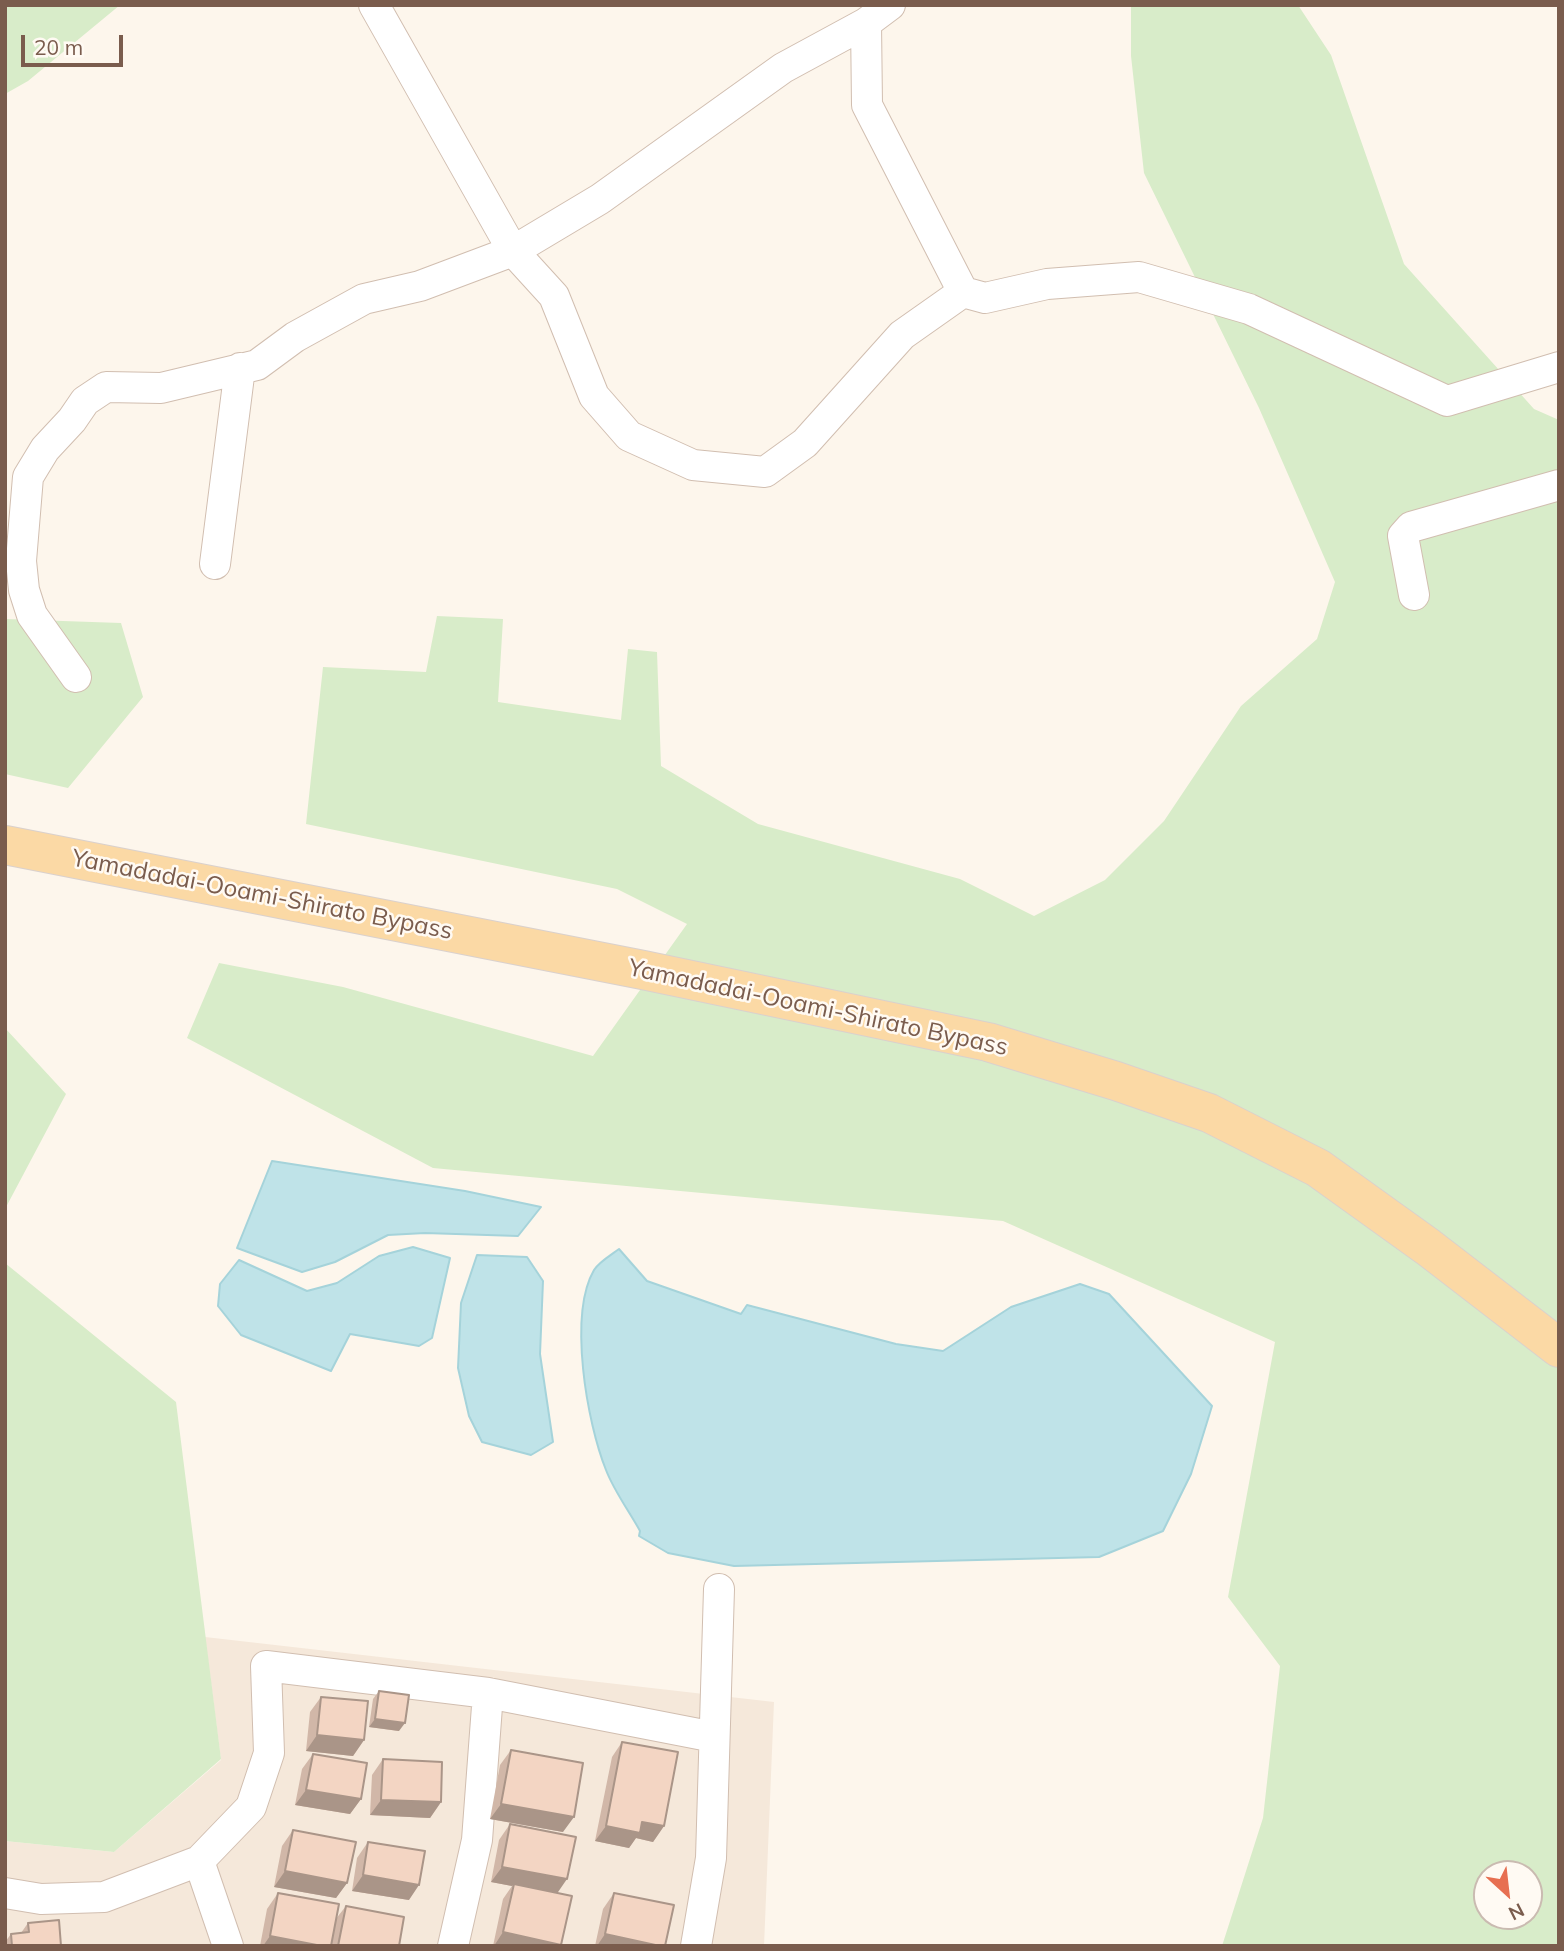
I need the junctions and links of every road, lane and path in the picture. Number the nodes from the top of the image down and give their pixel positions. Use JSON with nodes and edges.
{"nodes":[{"id":1,"x":374,"y":5,"type":"edge"},
{"id":2,"x":890,"y":5,"type":"edge"},
{"id":3,"x":866,"y":23,"type":"junction"},
{"id":4,"x":513,"y":251,"type":"junction"},
{"id":5,"x":963,"y":292,"type":"junction"},
{"id":6,"x":240,"y":368,"type":"junction"},
{"id":7,"x":1559,"y":368,"type":"edge"},
{"id":8,"x":1559,"y":485,"type":"edge"},
{"id":9,"x":215,"y":564,"type":"dead end"},
{"id":10,"x":1414,"y":595,"type":"dead end"},
{"id":11,"x":76,"y":677,"type":"dead end"},
{"id":12,"x":5,"y":845,"type":"edge"},
{"id":13,"x":1559,"y":1348,"type":"edge"},
{"id":14,"x":719,"y":1589,"type":"dead end"},
{"id":15,"x":488,"y":1693,"type":"junction"},
{"id":16,"x":714,"y":1737,"type":"junction"},
{"id":17,"x":199,"y":1861,"type":"junction"},
{"id":18,"x":5,"y":1893,"type":"edge"},
{"id":19,"x":228,"y":1946,"type":"edge"},
{"id":20,"x":453,"y":1946,"type":"edge"},
{"id":21,"x":696,"y":1946,"type":"edge"}],
"edges":[{"from":1,"to":4,"type":"street"},
{"from":2,"to":3,"type":"street"},
{"from":3,"to":4,"type":"street"},
{"from":3,"to":5,"type":"street"},
{"from":4,"to":5,"type":"street"},
{"from":4,"to":6,"type":"street"},
{"from":5,"to":7,"type":"street"},
{"from":6,"to":9,"type":"street"},
{"from":6,"to":11,"type":"street"},
{"from":8,"to":10,"type":"street"},
{"from":12,"to":13,"type":"main road","name":"Yamadadai-Ooami-Shirato Bypass"},
{"from":14,"to":16,"type":"street"},
{"from":15,"to":16,"type":"street"},
{"from":15,"to":17,"type":"street"},
{"from":15,"to":20,"type":"street"},
{"from":16,"to":21,"type":"street"},
{"from":17,"to":18,"type":"street"},
{"from":17,"to":19,"type":"street"}]}
